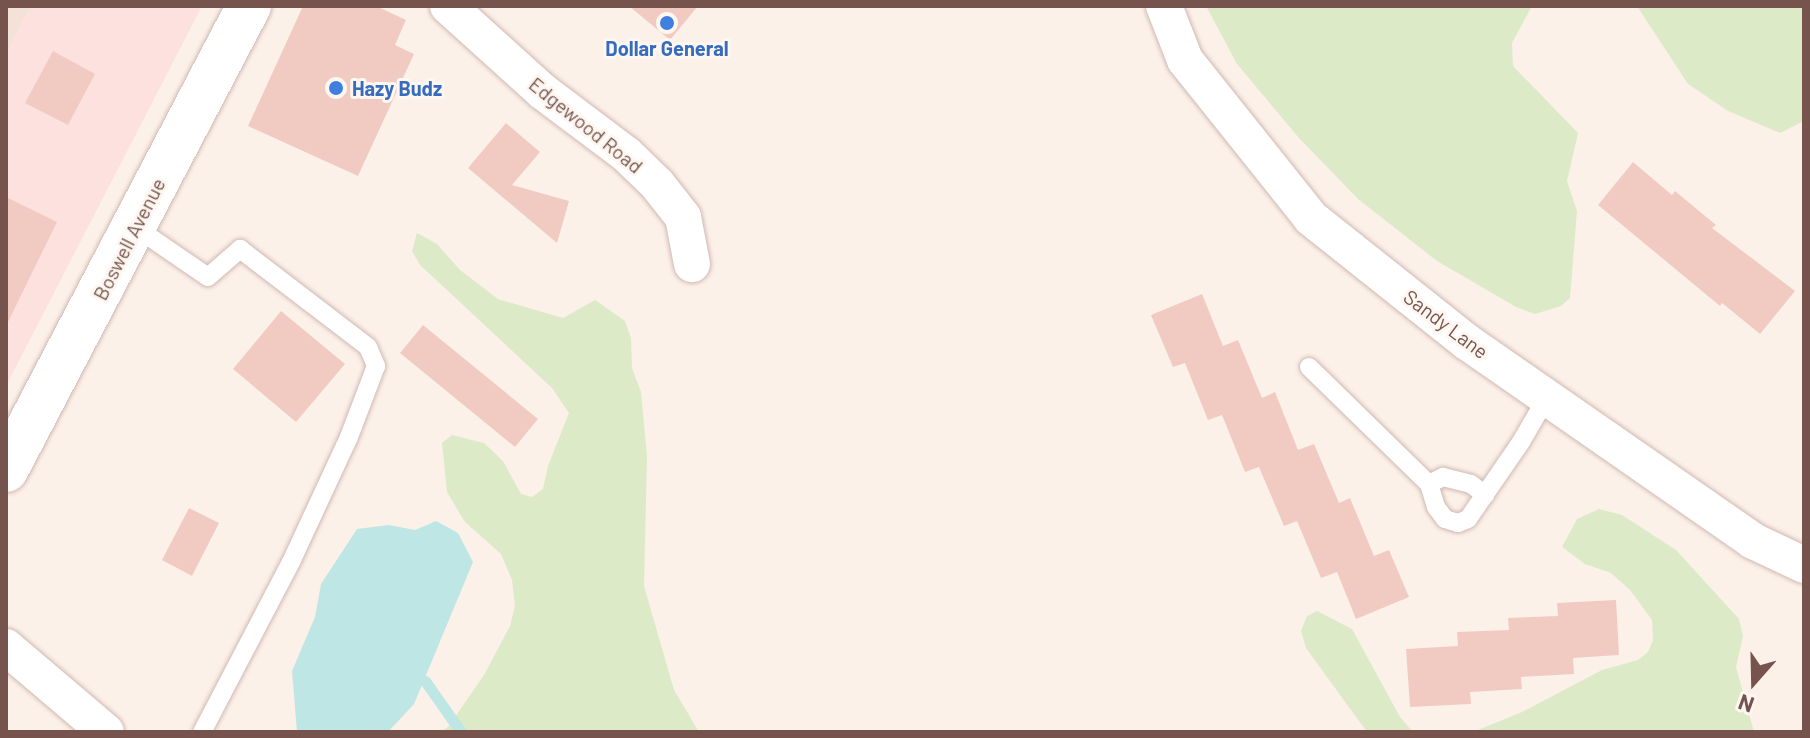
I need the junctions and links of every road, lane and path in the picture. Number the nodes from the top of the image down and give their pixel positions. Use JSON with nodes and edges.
{"nodes":[{"id":1,"x":249,"y":6,"type":"edge"},
{"id":2,"x":448,"y":6,"type":"edge"},
{"id":3,"x":1164,"y":6,"type":"edge"},
{"id":4,"x":135,"y":227,"type":"junction"},
{"id":5,"x":692,"y":264,"type":"dead end"},
{"id":6,"x":1309,"y":367,"type":"dead end"},
{"id":7,"x":1547,"y":397,"type":"junction"},
{"id":8,"x":6,"y":470,"type":"edge"},
{"id":9,"x":1429,"y":484,"type":"junction"},
{"id":10,"x":1485,"y":495,"type":"junction"},
{"id":11,"x":1804,"y":565,"type":"edge"},
{"id":12,"x":6,"y":647,"type":"edge"},
{"id":13,"x":106,"y":732,"type":"edge"},
{"id":14,"x":202,"y":732,"type":"edge"}],
"edges":[{"from":1,"to":4,"type":"main road","name":"Boswell Avenue"},
{"from":2,"to":5,"type":"street","name":"Edgewood Road"},
{"from":3,"to":7,"type":"street","name":"Sandy Lane"},
{"from":4,"to":8,"type":"main road","name":"Boswell Avenue"},
{"from":4,"to":14,"type":"lane"},
{"from":6,"to":9,"type":"lane"},
{"from":7,"to":10,"type":"lane"},
{"from":7,"to":11,"type":"street","name":"Sandy Lane"},
{"from":9,"to":10,"type":"lane"},
{"from":9,"to":10,"type":"lane"},
{"from":12,"to":13,"type":"street"}]}
